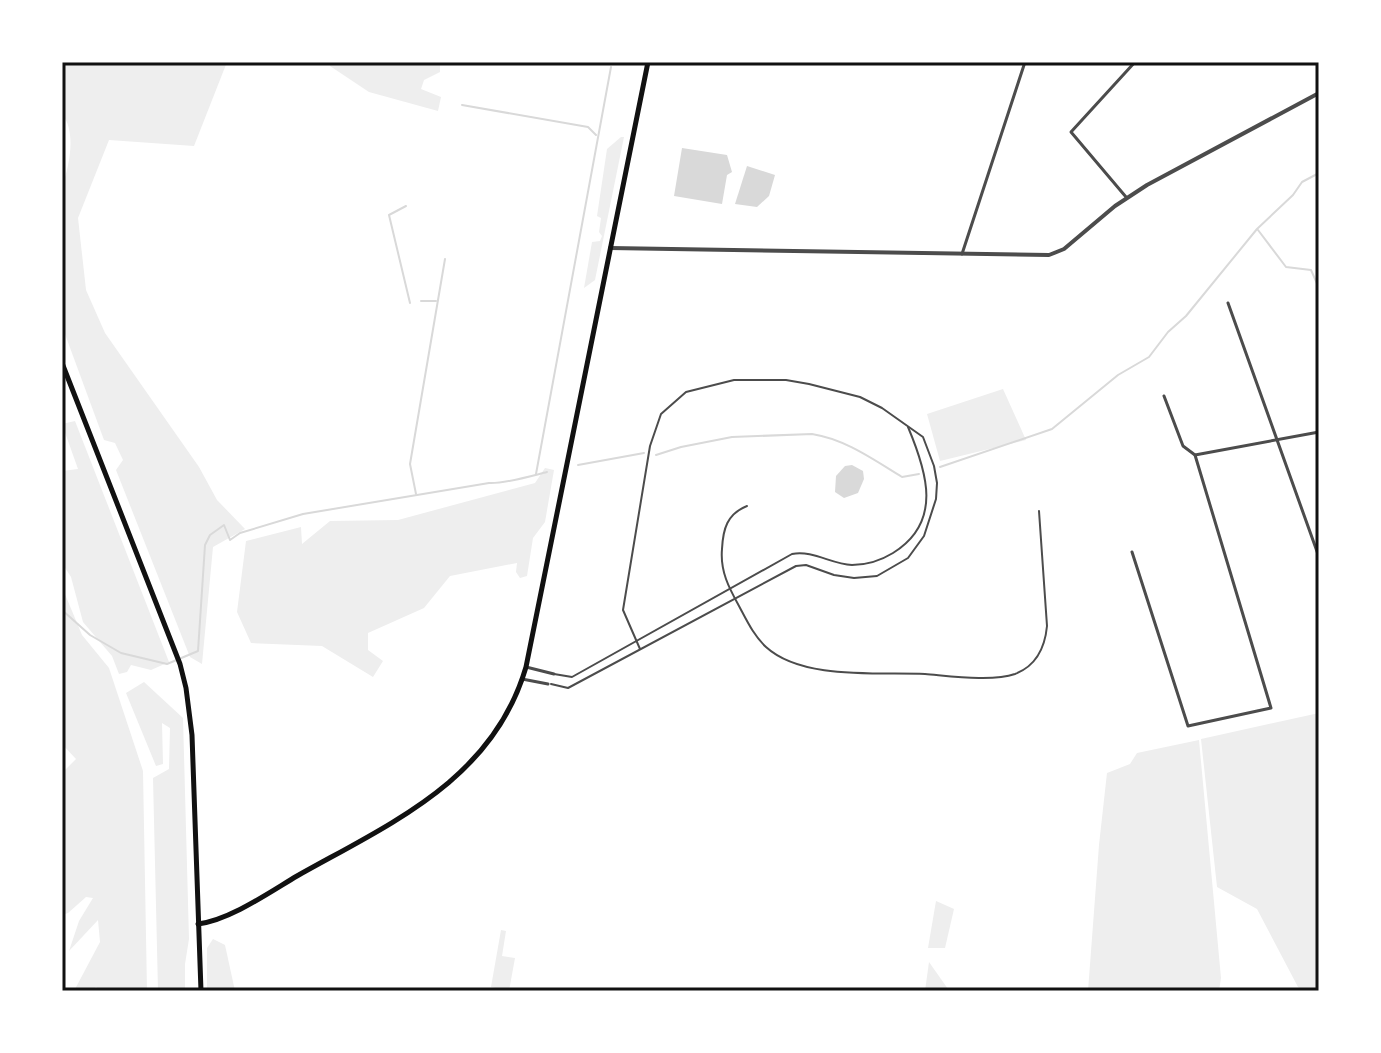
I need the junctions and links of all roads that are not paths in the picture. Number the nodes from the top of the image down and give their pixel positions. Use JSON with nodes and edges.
{"nodes":[{"id":1,"x":648,"y":62,"type":"edge"},
{"id":2,"x":1025,"y":62,"type":"edge"},
{"id":3,"x":1135,"y":62,"type":"edge"},
{"id":4,"x":1319,"y":93,"type":"edge"},
{"id":5,"x":1127,"y":198,"type":"junction"},
{"id":6,"x":610,"y":248,"type":"junction"},
{"id":7,"x":962,"y":254,"type":"junction"},
{"id":8,"x":1228,"y":303,"type":"dead end"},
{"id":9,"x":62,"y":363,"type":"edge"},
{"id":10,"x":1164,"y":396,"type":"dead end"},
{"id":11,"x":908,"y":426,"type":"junction"},
{"id":12,"x":1319,"y":432,"type":"edge"},
{"id":13,"x":1277,"y":441,"type":"junction"},
{"id":14,"x":1195,"y":455,"type":"junction"},
{"id":15,"x":747,"y":506,"type":"dead end"},
{"id":16,"x":1039,"y":511,"type":"dead end"},
{"id":17,"x":1132,"y":552,"type":"dead end"},
{"id":18,"x":1319,"y":557,"type":"edge"},
{"id":19,"x":731,"y":590,"type":"junction"},
{"id":20,"x":735,"y":599,"type":"junction"},
{"id":21,"x":637,"y":642,"type":"junction"},
{"id":22,"x":640,"y":649,"type":"junction"},
{"id":23,"x":526,"y":667,"type":"junction"},
{"id":24,"x":554,"y":674,"type":"joint"},
{"id":25,"x":522,"y":679,"type":"junction"},
{"id":26,"x":548,"y":684,"type":"joint"},
{"id":27,"x":198,"y":924,"type":"junction"},
{"id":28,"x":201,"y":991,"type":"edge"}],
"edges":[{"from":1,"to":6,"type":"main road"},
{"from":2,"to":7,"type":"street"},
{"from":3,"to":5,"type":"street"},
{"from":4,"to":5,"type":"street"},
{"from":5,"to":7,"type":"street"},
{"from":6,"to":7,"type":"street"},
{"from":6,"to":23,"type":"main road"},
{"from":8,"to":13,"type":"street"},
{"from":9,"to":27,"type":"main road"},
{"from":10,"to":14,"type":"street"},
{"from":11,"to":19,"type":"lane"},
{"from":11,"to":20,"type":"lane"},
{"from":11,"to":21,"type":"lane"},
{"from":12,"to":13,"type":"street"},
{"from":13,"to":14,"type":"street"},
{"from":13,"to":18,"type":"street"},
{"from":14,"to":17,"type":"street"},
{"from":15,"to":19,"type":"lane"},
{"from":16,"to":20,"type":"lane"},
{"from":19,"to":20,"type":"lane"},
{"from":19,"to":21,"type":"lane"},
{"from":20,"to":22,"type":"lane"},
{"from":21,"to":22,"type":"lane"},
{"from":21,"to":24,"type":"lane"},
{"from":22,"to":26,"type":"lane"},
{"from":23,"to":24,"type":"street"},
{"from":23,"to":25,"type":"main road"},
{"from":25,"to":26,"type":"street"},
{"from":25,"to":27,"type":"main road"},
{"from":27,"to":28,"type":"main road"}]}
